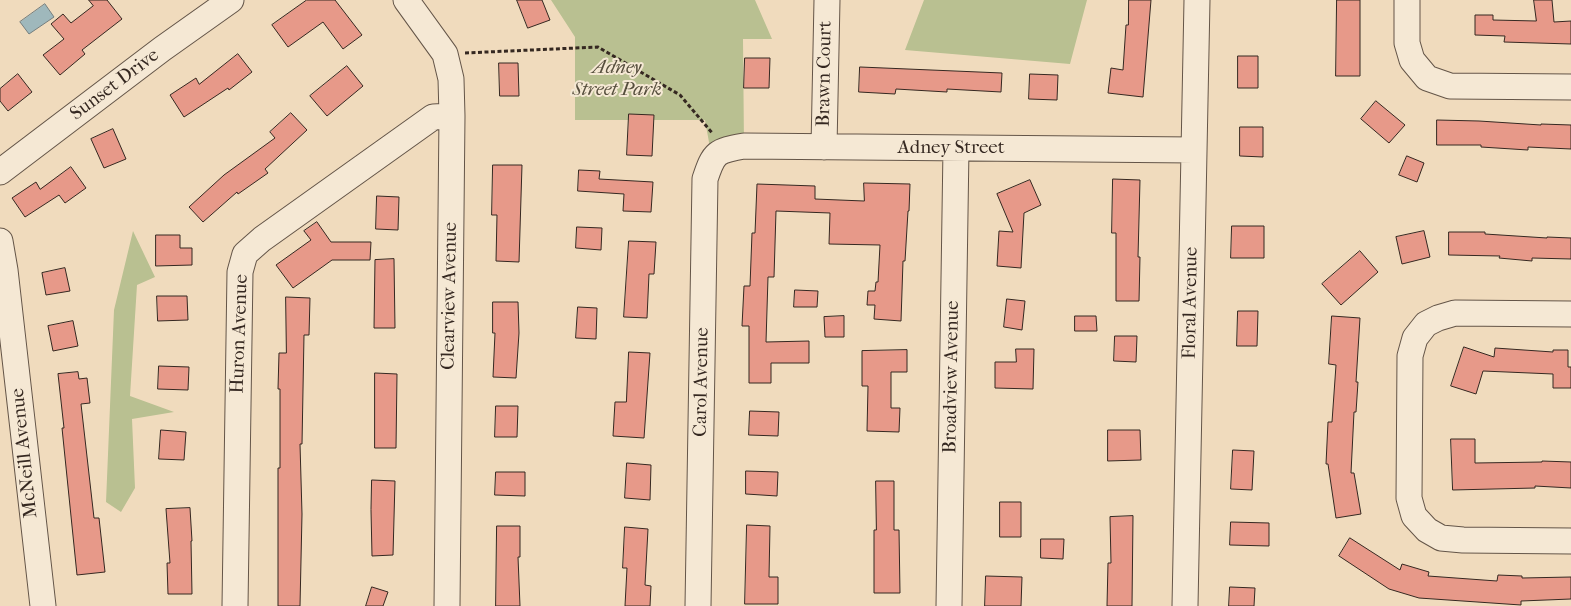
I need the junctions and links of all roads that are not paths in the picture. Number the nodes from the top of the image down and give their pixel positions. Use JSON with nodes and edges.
{"nodes":[{"id":1,"x":231,"y":0,"type":"edge"},
{"id":2,"x":406,"y":0,"type":"edge"},
{"id":3,"x":827,"y":0,"type":"edge"},
{"id":4,"x":1197,"y":0,"type":"edge"},
{"id":5,"x":1408,"y":0,"type":"edge"},
{"id":6,"x":1571,"y":87,"type":"edge"},
{"id":7,"x":452,"y":116,"type":"junction"},
{"id":8,"x":824,"y":147,"type":"junction"},
{"id":9,"x":956,"y":148,"type":"junction"},
{"id":10,"x":1194,"y":150,"type":"junction"},
{"id":11,"x":718,"y":154,"type":"joint"},
{"id":12,"x":0,"y":172,"type":"edge"},
{"id":13,"x":0,"y":241,"type":"edge"},
{"id":14,"x":1571,"y":314,"type":"edge"},
{"id":15,"x":1571,"y":541,"type":"edge"},
{"id":16,"x":43,"y":606,"type":"edge"},
{"id":17,"x":235,"y":606,"type":"edge"},
{"id":18,"x":447,"y":606,"type":"edge"},
{"id":19,"x":698,"y":606,"type":"edge"},
{"id":20,"x":949,"y":606,"type":"edge"},
{"id":21,"x":1186,"y":606,"type":"edge"}],
"edges":[{"from":1,"to":12,"type":"street","name":"Sunset Drive"},
{"from":2,"to":7,"type":"street","name":"Clearview Avenue"},
{"from":3,"to":8,"type":"street","name":"Brawn Court"},
{"from":4,"to":10,"type":"street","name":"Floral Avenue"},
{"from":5,"to":6,"type":"street"},
{"from":7,"to":17,"type":"street","name":"Huron Avenue"},
{"from":7,"to":18,"type":"street","name":"Clearview Avenue"},
{"from":8,"to":9,"type":"street","name":"Adney Street"},
{"from":8,"to":11,"type":"street","name":"Adney Street"},
{"from":9,"to":10,"type":"street","name":"Adney Street"},
{"from":9,"to":20,"type":"street","name":"Broadview Avenue"},
{"from":10,"to":21,"type":"street","name":"Floral Avenue"},
{"from":11,"to":19,"type":"street","name":"Carol Avenue"},
{"from":13,"to":16,"type":"street","name":"McNeill Avenue"},
{"from":14,"to":15,"type":"street"}]}
